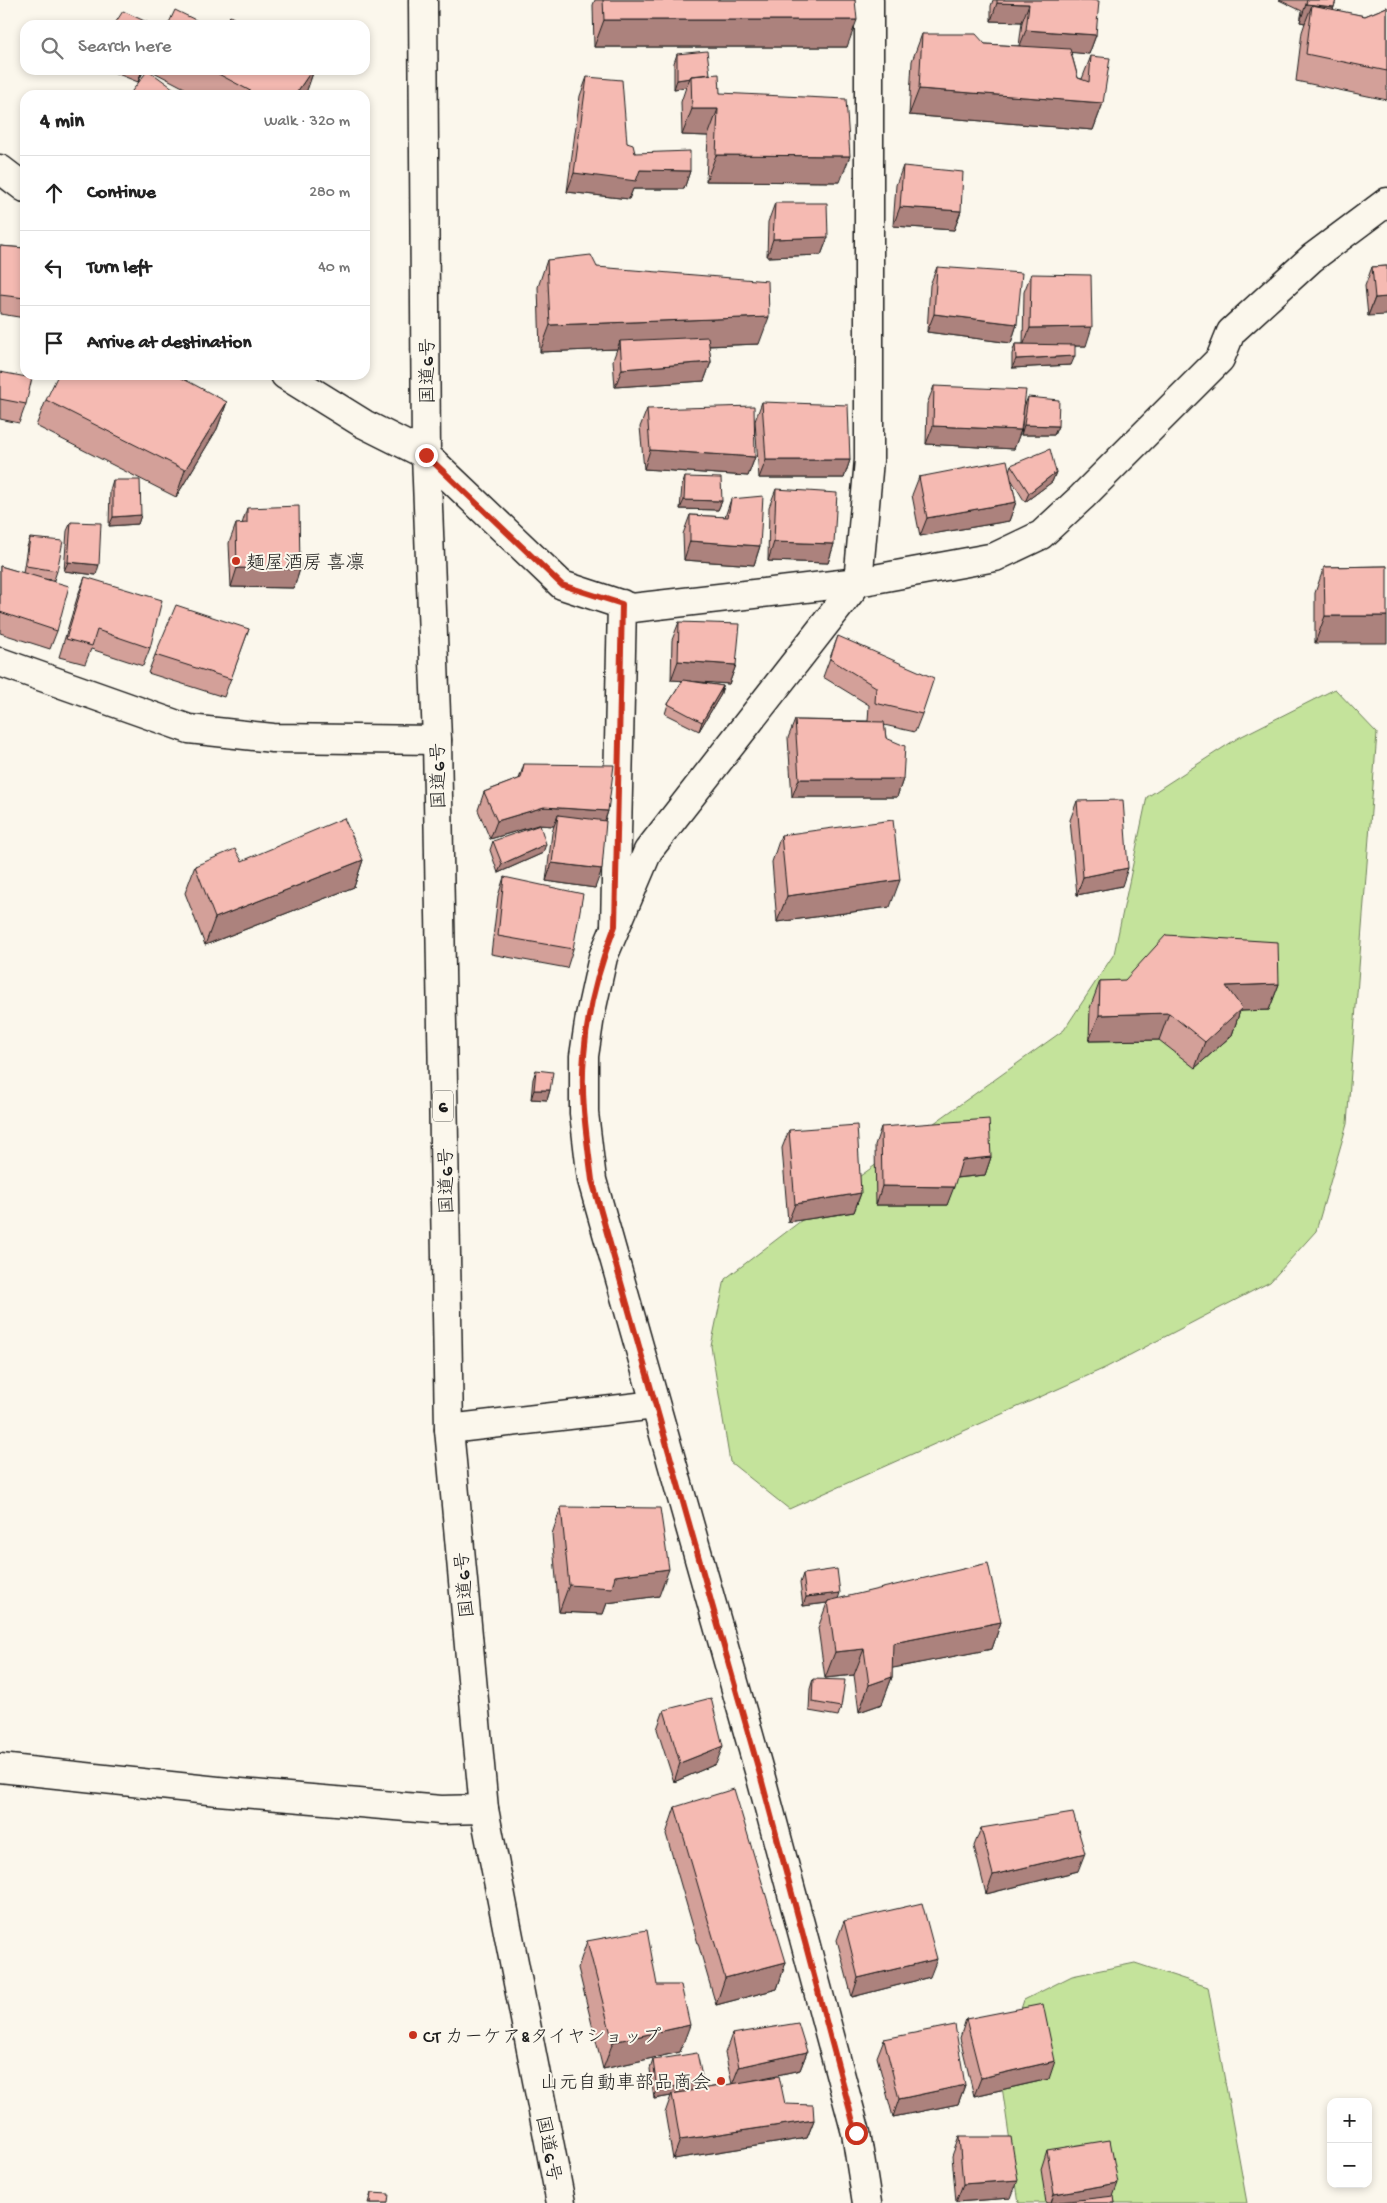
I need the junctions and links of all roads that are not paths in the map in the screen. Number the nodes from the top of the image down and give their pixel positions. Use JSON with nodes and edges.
{"nodes":[{"id":1,"x":423,"y":0,"type":"edge"},
{"id":2,"x":869,"y":0,"type":"edge"},
{"id":3,"x":0,"y":169,"type":"edge"},
{"id":4,"x":20,"y":184,"type":"edge"},
{"id":5,"x":1387,"y":202,"type":"edge"},
{"id":6,"x":293,"y":380,"type":"edge"},
{"id":7,"x":426,"y":455,"type":"junction"},
{"id":8,"x":858,"y":582,"type":"junction"},
{"id":9,"x":622,"y":604,"type":"junction"},
{"id":10,"x":0,"y":662,"type":"edge"},
{"id":11,"x":437,"y":740,"type":"junction"},
{"id":12,"x":615,"y":926,"type":"junction"},
{"id":13,"x":655,"y":1405,"type":"junction"},
{"id":14,"x":449,"y":1429,"type":"junction"},
{"id":15,"x":0,"y":1768,"type":"edge"},
{"id":16,"x":484,"y":1809,"type":"junction"},
{"id":17,"x":561,"y":2203,"type":"edge"},
{"id":18,"x":867,"y":2203,"type":"edge"}],
"edges":[{"from":1,"to":7,"type":"main road","name":"国道6号","number":"6"},
{"from":2,"to":8,"type":"main road"},
{"from":3,"to":4,"type":"main road"},
{"from":5,"to":8,"type":"main road"},
{"from":6,"to":7,"type":"main road"},
{"from":7,"to":9,"type":"main road"},
{"from":7,"to":11,"type":"main road","name":"国道6号","number":"6"},
{"from":8,"to":9,"type":"main road"},
{"from":8,"to":12,"type":"main road"},
{"from":9,"to":12,"type":"main road"},
{"from":10,"to":11,"type":"main road"},
{"from":11,"to":14,"type":"main road","name":"国道6号","number":"6"},
{"from":12,"to":13,"type":"main road"},
{"from":13,"to":14,"type":"main road"},
{"from":13,"to":18,"type":"main road"},
{"from":14,"to":16,"type":"main road","name":"国道6号","number":"6"},
{"from":15,"to":16,"type":"main road"},
{"from":16,"to":17,"type":"main road","name":"国道6号","number":"6"}]}
